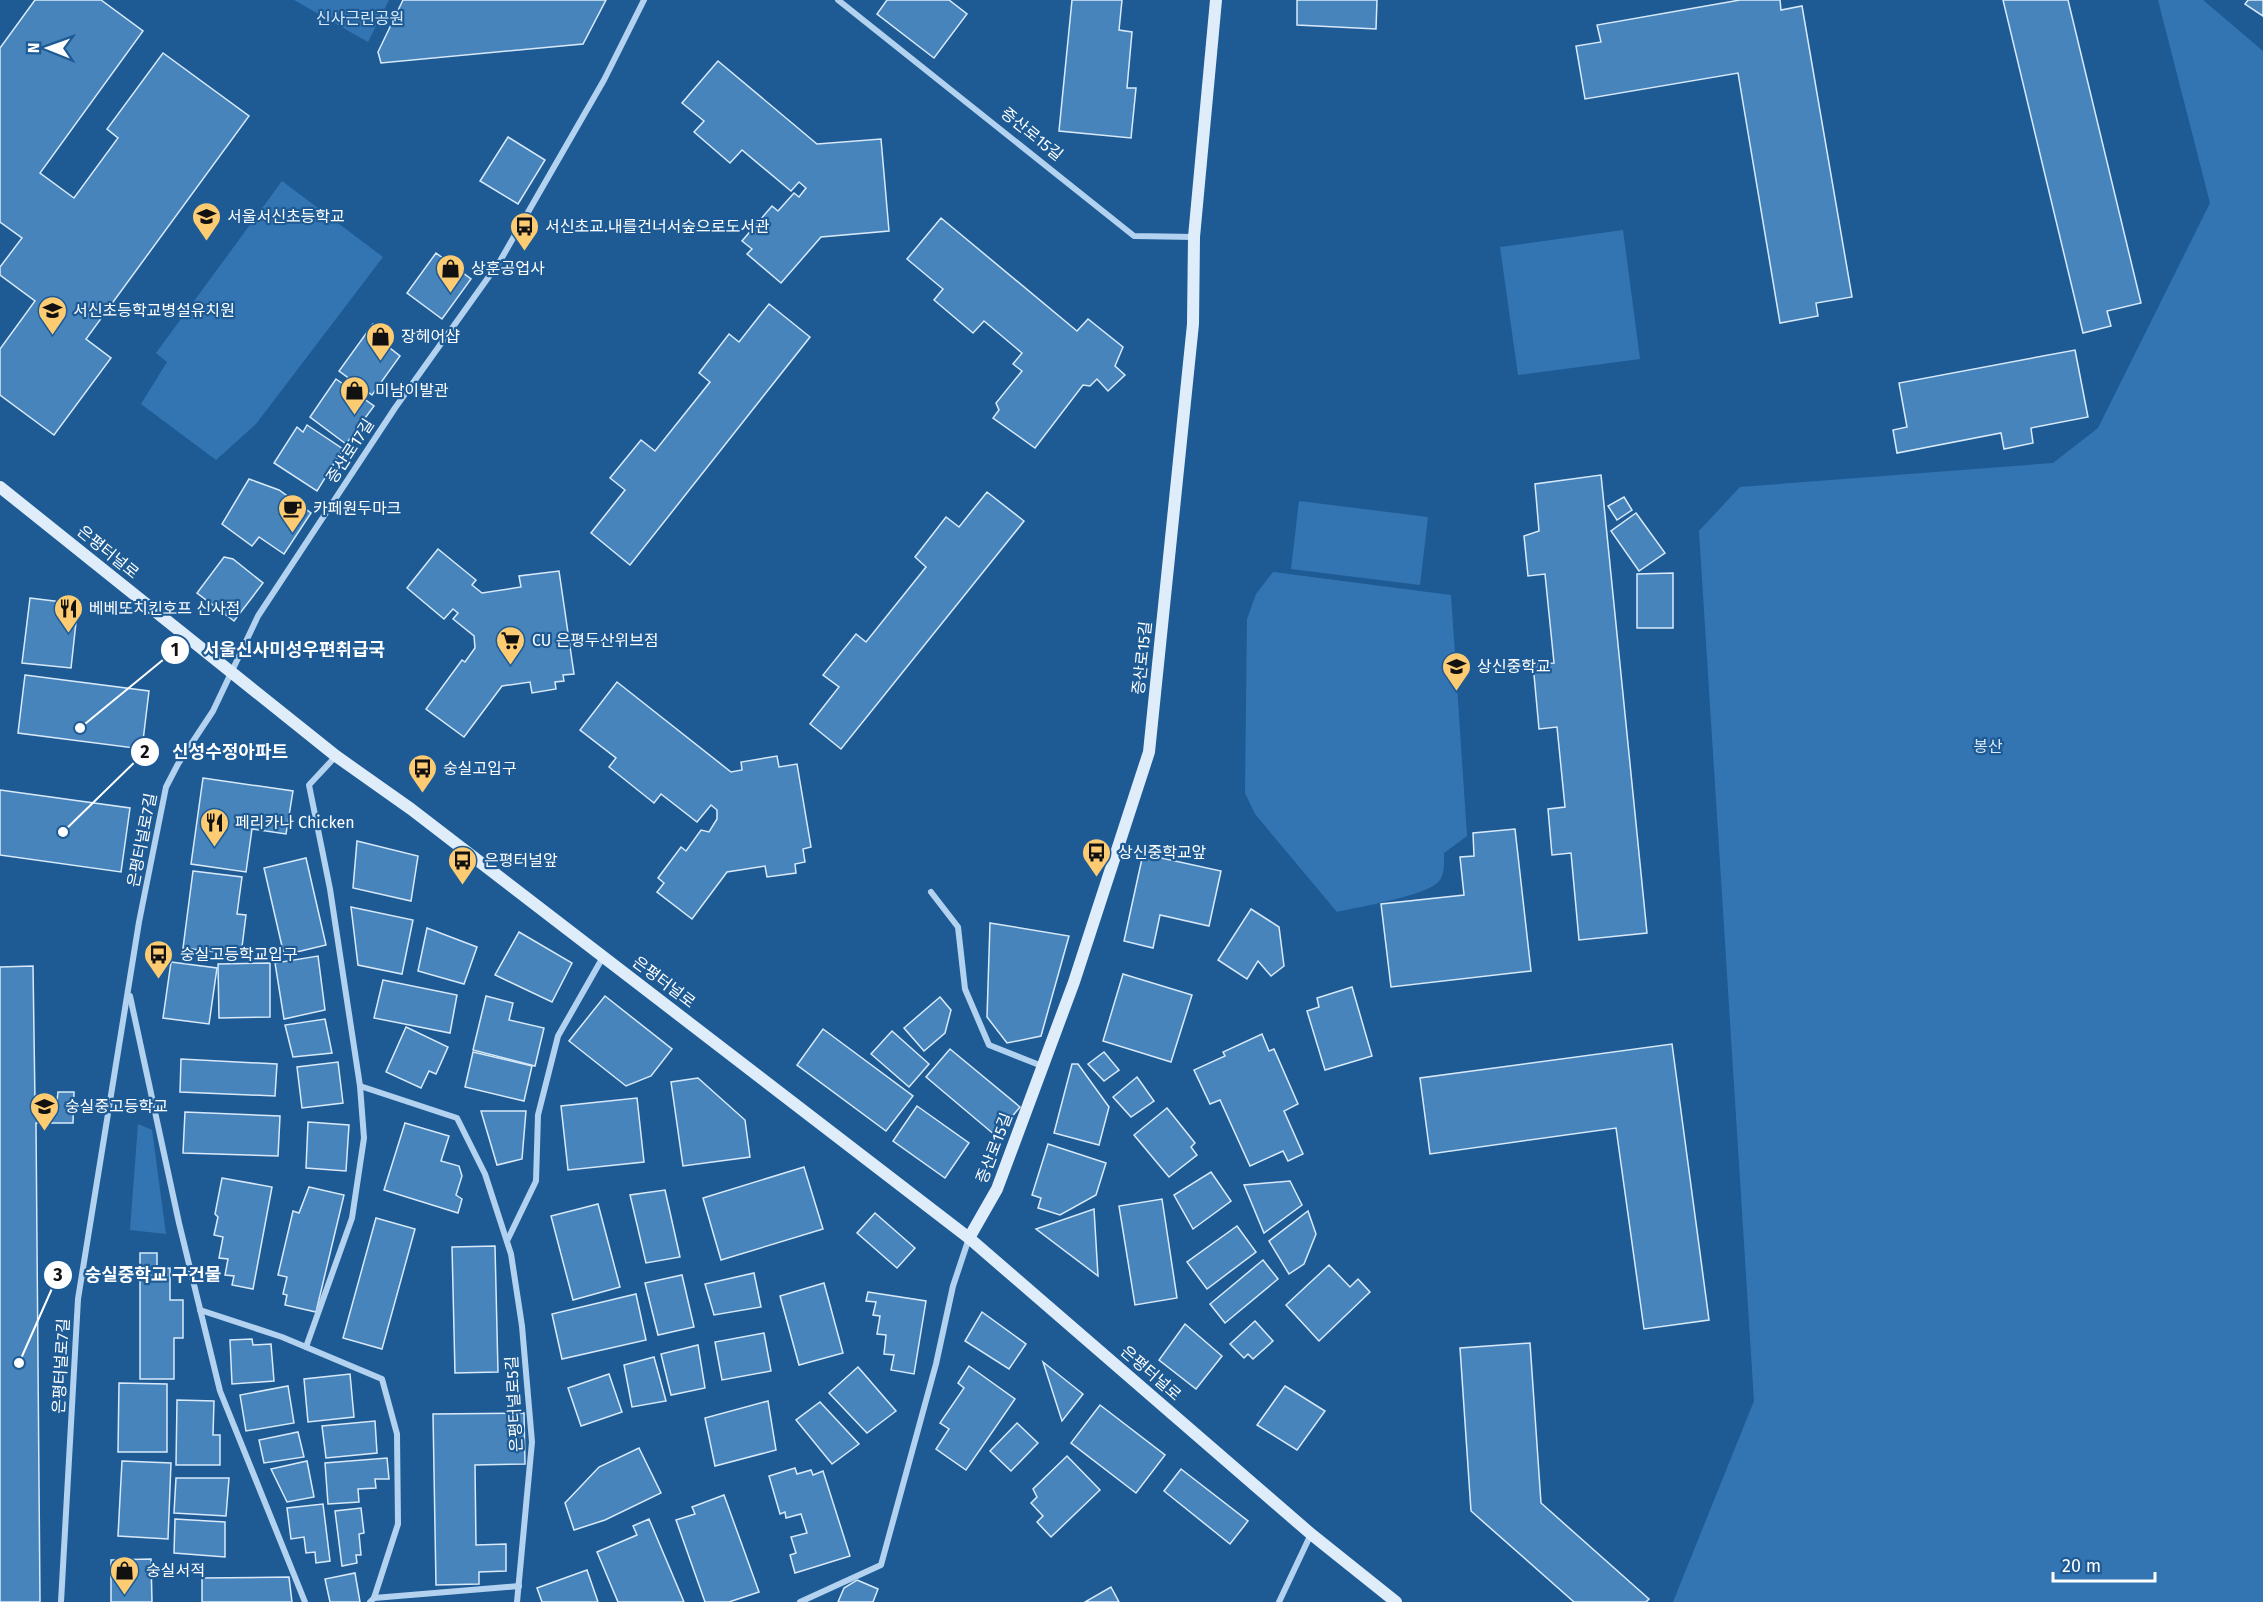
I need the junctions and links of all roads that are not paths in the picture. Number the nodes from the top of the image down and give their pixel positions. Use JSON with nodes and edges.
{"nodes":[{"id":1,"x":644,"y":0,"type":"edge"},
{"id":2,"x":838,"y":0,"type":"edge"},
{"id":3,"x":1216,"y":0,"type":"edge"},
{"id":4,"x":1194,"y":237,"type":"junction"},
{"id":5,"x":0,"y":487,"type":"edge"},
{"id":6,"x":233,"y":673,"type":"junction"},
{"id":7,"x":336,"y":756,"type":"junction"},
{"id":8,"x":931,"y":892,"type":"dead end"},
{"id":9,"x":604,"y":957,"type":"junction"},
{"id":10,"x":129,"y":992,"type":"junction"},
{"id":11,"x":1042,"y":1066,"type":"junction"},
{"id":12,"x":360,"y":1086,"type":"junction"},
{"id":13,"x":969,"y":1238,"type":"junction"},
{"id":14,"x":507,"y":1241,"type":"junction"},
{"id":15,"x":200,"y":1310,"type":"junction"},
{"id":16,"x":306,"y":1347,"type":"junction"},
{"id":17,"x":1311,"y":1534,"type":"junction"},
{"id":18,"x":519,"y":1587,"type":"junction"},
{"id":19,"x":372,"y":1600,"type":"edge"},
{"id":20,"x":62,"y":1602,"type":"edge"},
{"id":21,"x":305,"y":1602,"type":"edge"},
{"id":22,"x":517,"y":1602,"type":"edge"},
{"id":23,"x":802,"y":1602,"type":"edge"},
{"id":24,"x":1279,"y":1602,"type":"edge"},
{"id":25,"x":1396,"y":1602,"type":"edge"}],
"edges":[{"from":1,"to":6,"type":"street","name":"증산로17길"},
{"from":2,"to":4,"type":"street","name":"증산로15길"},
{"from":3,"to":4,"type":"main road","name":"증산로15길"},
{"from":4,"to":11,"type":"main road","name":"증산로15길"},
{"from":5,"to":6,"type":"main road","name":"은평터널로"},
{"from":6,"to":7,"type":"main road","name":"은평터널로"},
{"from":6,"to":10,"type":"street","name":"은평터널로7길"},
{"from":7,"to":9,"type":"main road","name":"은평터널로"},
{"from":7,"to":12,"type":"street"},
{"from":8,"to":11,"type":"street"},
{"from":9,"to":13,"type":"main road","name":"은평터널로"},
{"from":9,"to":14,"type":"street"},
{"from":10,"to":15,"type":"street","name":"은평터널로7길"},
{"from":10,"to":20,"type":"street","name":"은평터널로7길"},
{"from":11,"to":13,"type":"main road","name":"증산로15길"},
{"from":12,"to":14,"type":"street","name":"은평터널로5길"},
{"from":12,"to":16,"type":"street"},
{"from":13,"to":17,"type":"main road","name":"은평터널로"},
{"from":13,"to":23,"type":"street"},
{"from":14,"to":18,"type":"street","name":"은평터널로5길"},
{"from":15,"to":16,"type":"street"},
{"from":15,"to":21,"type":"street","name":"은평터널로7길"},
{"from":16,"to":19,"type":"street"},
{"from":17,"to":24,"type":"street"},
{"from":17,"to":25,"type":"main road","name":"은평터널로"},
{"from":18,"to":19,"type":"street"},
{"from":18,"to":22,"type":"street","name":"은평터널로5길"}]}
